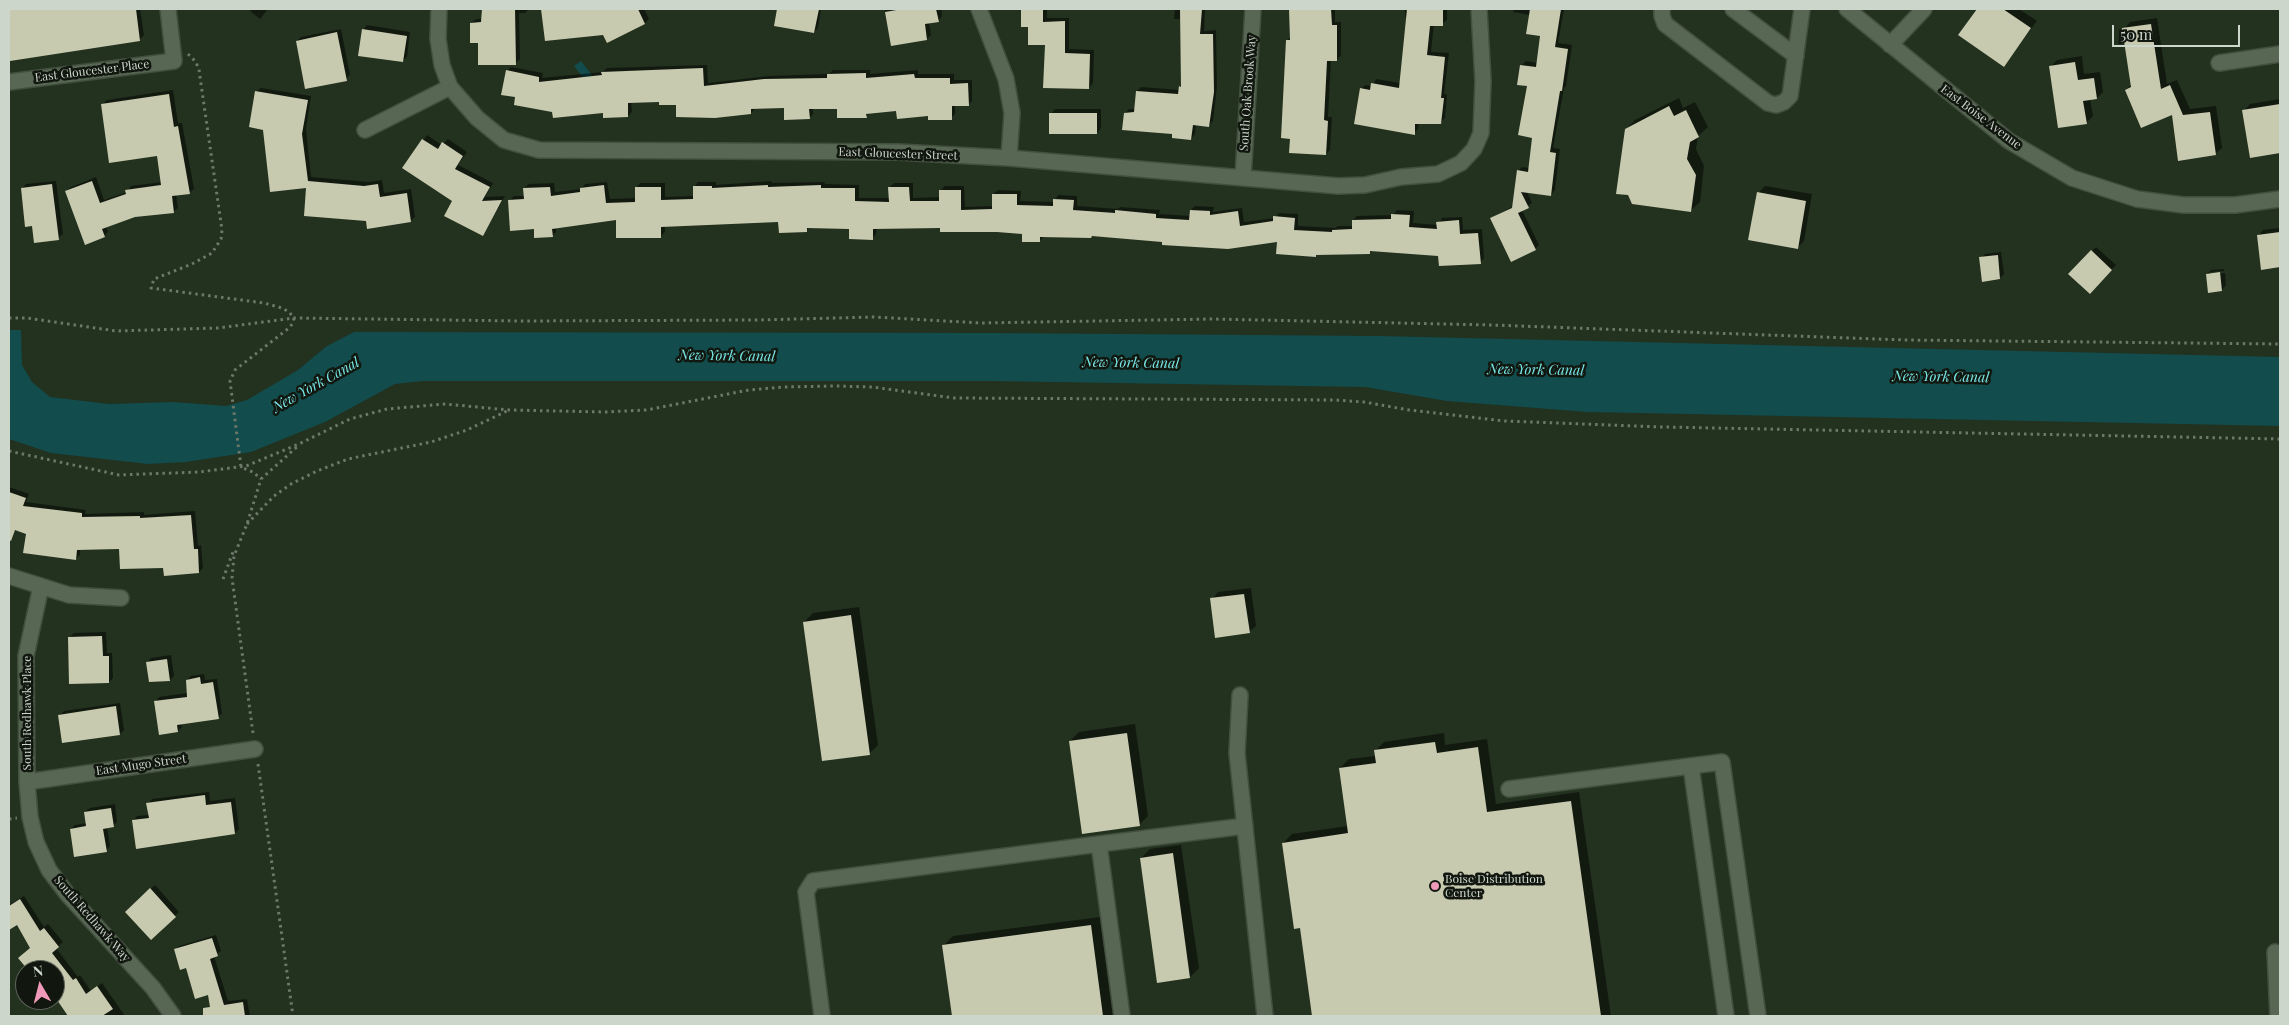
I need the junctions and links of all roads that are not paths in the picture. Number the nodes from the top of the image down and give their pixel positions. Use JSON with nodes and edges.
{"nodes":[{"id":1,"x":168,"y":9,"type":"edge"},
{"id":2,"x":439,"y":9,"type":"edge"},
{"id":3,"x":979,"y":9,"type":"edge"},
{"id":4,"x":1253,"y":9,"type":"edge"},
{"id":5,"x":1479,"y":9,"type":"edge"},
{"id":6,"x":1662,"y":9,"type":"edge"},
{"id":7,"x":1733,"y":9,"type":"edge"},
{"id":8,"x":1802,"y":9,"type":"edge"},
{"id":9,"x":1847,"y":9,"type":"edge"},
{"id":10,"x":1924,"y":9,"type":"edge"},
{"id":11,"x":1890,"y":45,"type":"junction"},
{"id":12,"x":2280,"y":54,"type":"edge"},
{"id":13,"x":1796,"y":56,"type":"junction"},
{"id":14,"x":2219,"y":63,"type":"dead end"},
{"id":15,"x":9,"y":82,"type":"edge"},
{"id":16,"x":450,"y":86,"type":"junction"},
{"id":17,"x":365,"y":130,"type":"dead end"},
{"id":18,"x":1009,"y":158,"type":"junction"},
{"id":19,"x":1243,"y":178,"type":"junction"},
{"id":20,"x":2280,"y":199,"type":"edge"},
{"id":21,"x":9,"y":576,"type":"edge"},
{"id":22,"x":41,"y":586,"type":"junction"},
{"id":23,"x":121,"y":598,"type":"dead end"},
{"id":24,"x":1240,"y":695,"type":"dead end"},
{"id":25,"x":255,"y":749,"type":"road end"},
{"id":26,"x":1691,"y":766,"type":"junction"},
{"id":27,"x":27,"y":782,"type":"junction"},
{"id":28,"x":1509,"y":789,"type":"dead end"},
{"id":29,"x":1245,"y":826,"type":"junction"},
{"id":30,"x":1099,"y":844,"type":"junction"},
{"id":31,"x":2275,"y":952,"type":"dead end"},
{"id":32,"x":173,"y":1016,"type":"edge"},
{"id":33,"x":822,"y":1016,"type":"edge"},
{"id":34,"x":1122,"y":1016,"type":"edge"},
{"id":35,"x":1265,"y":1016,"type":"edge"},
{"id":36,"x":1726,"y":1016,"type":"edge"},
{"id":37,"x":1758,"y":1016,"type":"edge"},
{"id":38,"x":2278,"y":1016,"type":"edge"}],
"edges":[{"from":1,"to":15,"type":"street","name":"East Gloucester Place"},
{"from":2,"to":16,"type":"street"},
{"from":3,"to":18,"type":"street"},
{"from":4,"to":19,"type":"street","name":"South Oak Brook Way"},
{"from":5,"to":19,"type":"street","name":"East Gloucester Street"},
{"from":6,"to":13,"type":"street"},
{"from":7,"to":13,"type":"street"},
{"from":8,"to":13,"type":"street"},
{"from":9,"to":11,"type":"street","name":"East Boise Avenue"},
{"from":10,"to":11,"type":"street"},
{"from":11,"to":20,"type":"street","name":"East Boise Avenue"},
{"from":12,"to":14,"type":"street"},
{"from":16,"to":17,"type":"street"},
{"from":16,"to":18,"type":"street","name":"East Gloucester Street"},
{"from":18,"to":19,"type":"street","name":"East Gloucester Street"},
{"from":21,"to":22,"type":"street"},
{"from":22,"to":23,"type":"street"},
{"from":22,"to":27,"type":"street","name":"South Redhawk Place"},
{"from":24,"to":29,"type":"street"},
{"from":25,"to":27,"type":"street","name":"East Mugo Street"},
{"from":26,"to":28,"type":"street"},
{"from":26,"to":36,"type":"street"},
{"from":26,"to":37,"type":"street"},
{"from":27,"to":32,"type":"street","name":"South Redhawk Way"},
{"from":29,"to":30,"type":"street"},
{"from":29,"to":35,"type":"street"},
{"from":30,"to":33,"type":"street"},
{"from":30,"to":34,"type":"street"},
{"from":31,"to":38,"type":"street"}]}
